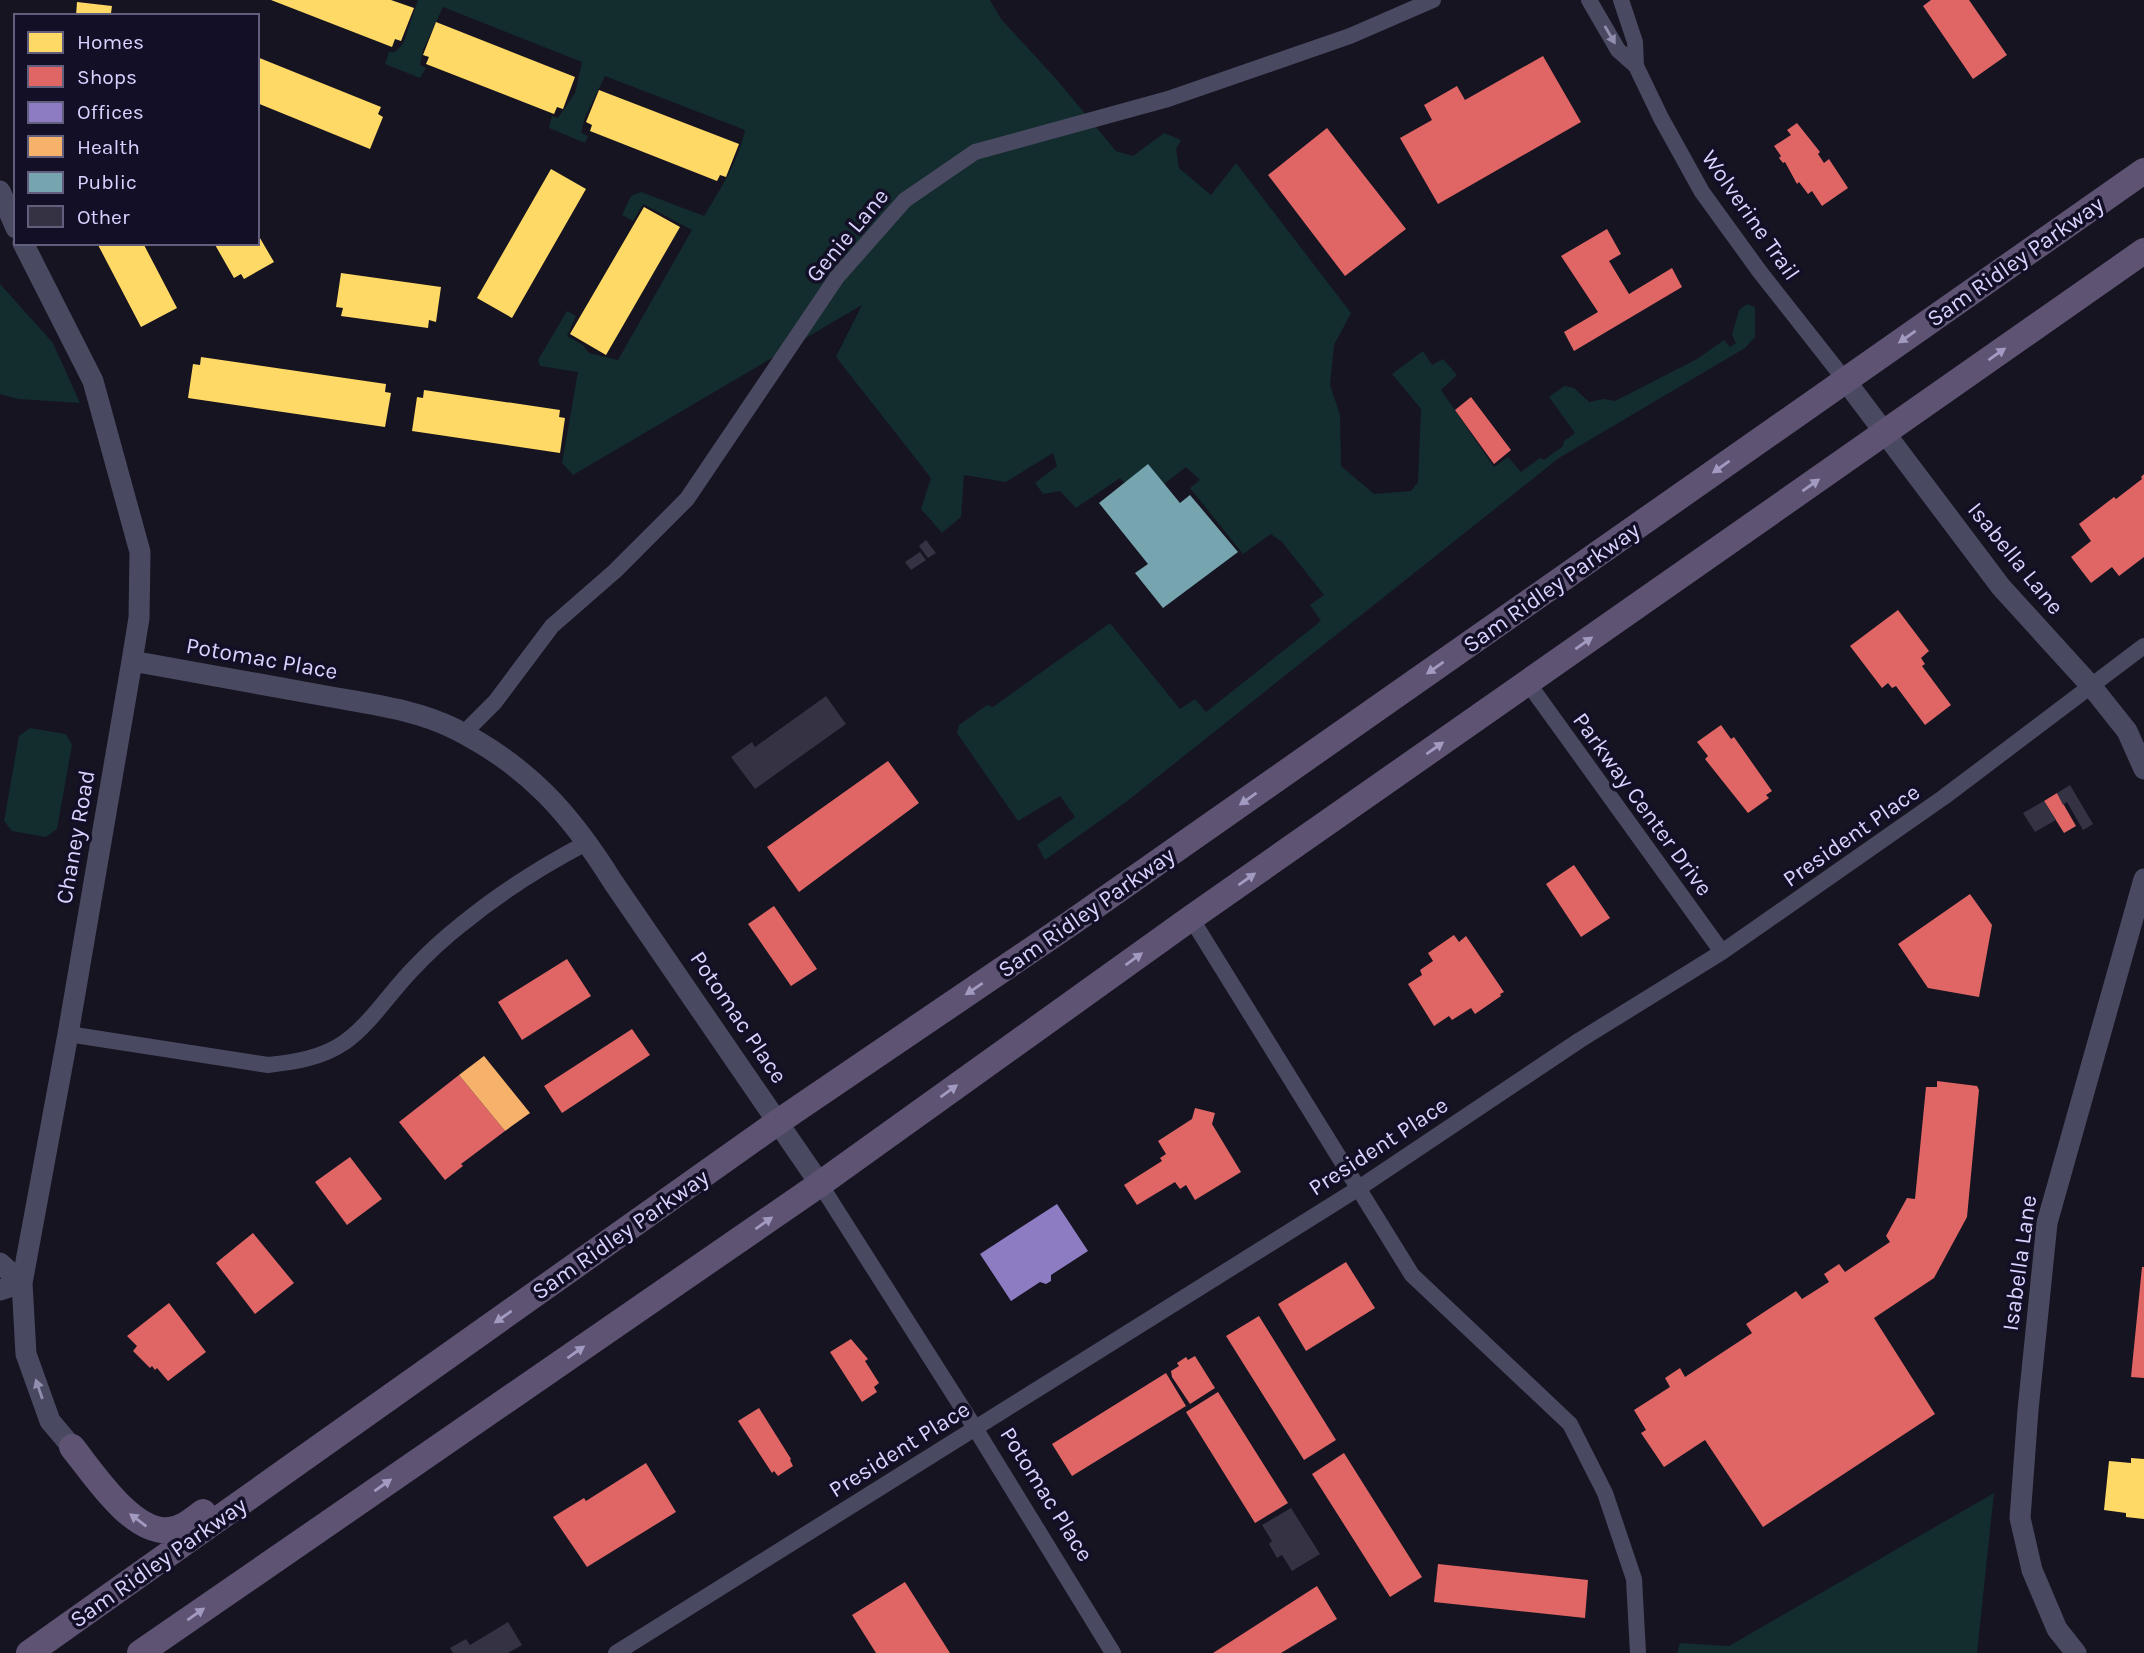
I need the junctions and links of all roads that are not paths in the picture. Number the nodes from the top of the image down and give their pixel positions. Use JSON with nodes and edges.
{"nodes":[{"id":1,"x":1433,"y":0,"type":"edge"},
{"id":2,"x":1589,"y":0,"type":"edge"},
{"id":3,"x":1621,"y":0,"type":"edge"},
{"id":4,"x":1636,"y":66,"type":"junction"},
{"id":5,"x":2144,"y":171,"type":"edge"},
{"id":6,"x":0,"y":191,"type":"edge"},
{"id":7,"x":14,"y":223,"type":"edge"},
{"id":8,"x":24,"y":245,"type":"edge"},
{"id":9,"x":2144,"y":251,"type":"edge"},
{"id":10,"x":1845,"y":380,"type":"junction"},
{"id":11,"x":1885,"y":432,"type":"junction"},
{"id":12,"x":2144,"y":646,"type":"edge"},
{"id":13,"x":132,"y":661,"type":"junction"},
{"id":14,"x":1528,"y":682,"type":"junction"},
{"id":15,"x":2092,"y":687,"type":"junction"},
{"id":16,"x":463,"y":734,"type":"junction"},
{"id":17,"x":2144,"y":769,"type":"edge"},
{"id":18,"x":588,"y":842,"type":"junction"},
{"id":19,"x":2144,"y":879,"type":"edge"},
{"id":20,"x":2141,"y":905,"type":"edge"},
{"id":21,"x":1191,"y":918,"type":"junction"},
{"id":22,"x":1722,"y":952,"type":"junction"},
{"id":23,"x":68,"y":1034,"type":"junction"},
{"id":24,"x":778,"y":1122,"type":"junction"},
{"id":25,"x":820,"y":1184,"type":"junction"},
{"id":26,"x":1359,"y":1188,"type":"junction"},
{"id":27,"x":0,"y":1263,"type":"edge"},
{"id":28,"x":22,"y":1283,"type":"junction"},
{"id":29,"x":0,"y":1290,"type":"edge"},
{"id":30,"x":426,"y":1372,"type":"junction"},
{"id":31,"x":975,"y":1428,"type":"junction"},
{"id":32,"x":72,"y":1447,"type":"joint"},
{"id":33,"x":29,"y":1653,"type":"edge"},
{"id":34,"x":140,"y":1653,"type":"edge"},
{"id":35,"x":616,"y":1653,"type":"edge"},
{"id":36,"x":1113,"y":1653,"type":"edge"},
{"id":37,"x":1638,"y":1653,"type":"edge"},
{"id":38,"x":2076,"y":1653,"type":"edge"}],
"edges":[{"from":1,"to":16,"type":"street","name":"Genie Lane"},
{"from":2,"to":4,"type":"street","name":"Wolverine Trail","one_way":true},
{"from":3,"to":4,"type":"street","name":"Wolverine Trail"},
{"from":4,"to":10,"type":"street","name":"Wolverine Trail"},
{"from":5,"to":10,"type":"main road","name":"Sam Ridley Parkway","one_way":true},
{"from":6,"to":7,"type":"street"},
{"from":8,"to":13,"type":"street","name":"Chaney Road"},
{"from":11,"to":9,"type":"main road","one_way":true},
{"from":10,"to":11,"type":"street","name":"Isabella Lane"},
{"from":10,"to":24,"type":"main road","name":"Sam Ridley Parkway","one_way":true},
{"from":14,"to":11,"type":"main road","one_way":true},
{"from":11,"to":15,"type":"street","name":"Isabella Lane"},
{"from":12,"to":15,"type":"street","name":"President Place"},
{"from":13,"to":16,"type":"street","name":"Potomac Place"},
{"from":13,"to":23,"type":"street","name":"Chaney Road"},
{"from":21,"to":14,"type":"main road","one_way":true},
{"from":14,"to":22,"type":"street","name":"Parkway Center Drive"},
{"from":15,"to":17,"type":"street","name":"Isabella Lane"},
{"from":15,"to":22,"type":"street","name":"President Place"},
{"from":16,"to":18,"type":"street","name":"Potomac Place"},
{"from":18,"to":23,"type":"street"},
{"from":18,"to":24,"type":"street","name":"Potomac Place"},
{"from":19,"to":20,"type":"street","name":"Isabella Lane"},
{"from":20,"to":38,"type":"street","name":"Isabella Lane"},
{"from":25,"to":21,"type":"main road","one_way":true},
{"from":21,"to":26,"type":"street"},
{"from":22,"to":26,"type":"street","name":"President Place"},
{"from":23,"to":28,"type":"street","name":"Chaney Road"},
{"from":24,"to":25,"type":"street","name":"Potomac Place"},
{"from":24,"to":30,"type":"main road","name":"Sam Ridley Parkway","one_way":true},
{"from":25,"to":31,"type":"street","name":"Potomac Place"},
{"from":34,"to":25,"type":"main road","one_way":true},
{"from":26,"to":31,"type":"street","name":"President Place"},
{"from":26,"to":37,"type":"street"},
{"from":27,"to":28,"type":"street"},
{"from":28,"to":29,"type":"street"},
{"from":32,"to":28,"type":"street","name":"Chaney Road","one_way":true},
{"from":30,"to":32,"type":"main road","one_way":true},
{"from":30,"to":33,"type":"main road","name":"Sam Ridley Parkway"},
{"from":31,"to":35,"type":"street","name":"President Place"},
{"from":31,"to":36,"type":"street","name":"Potomac Place"}]}
